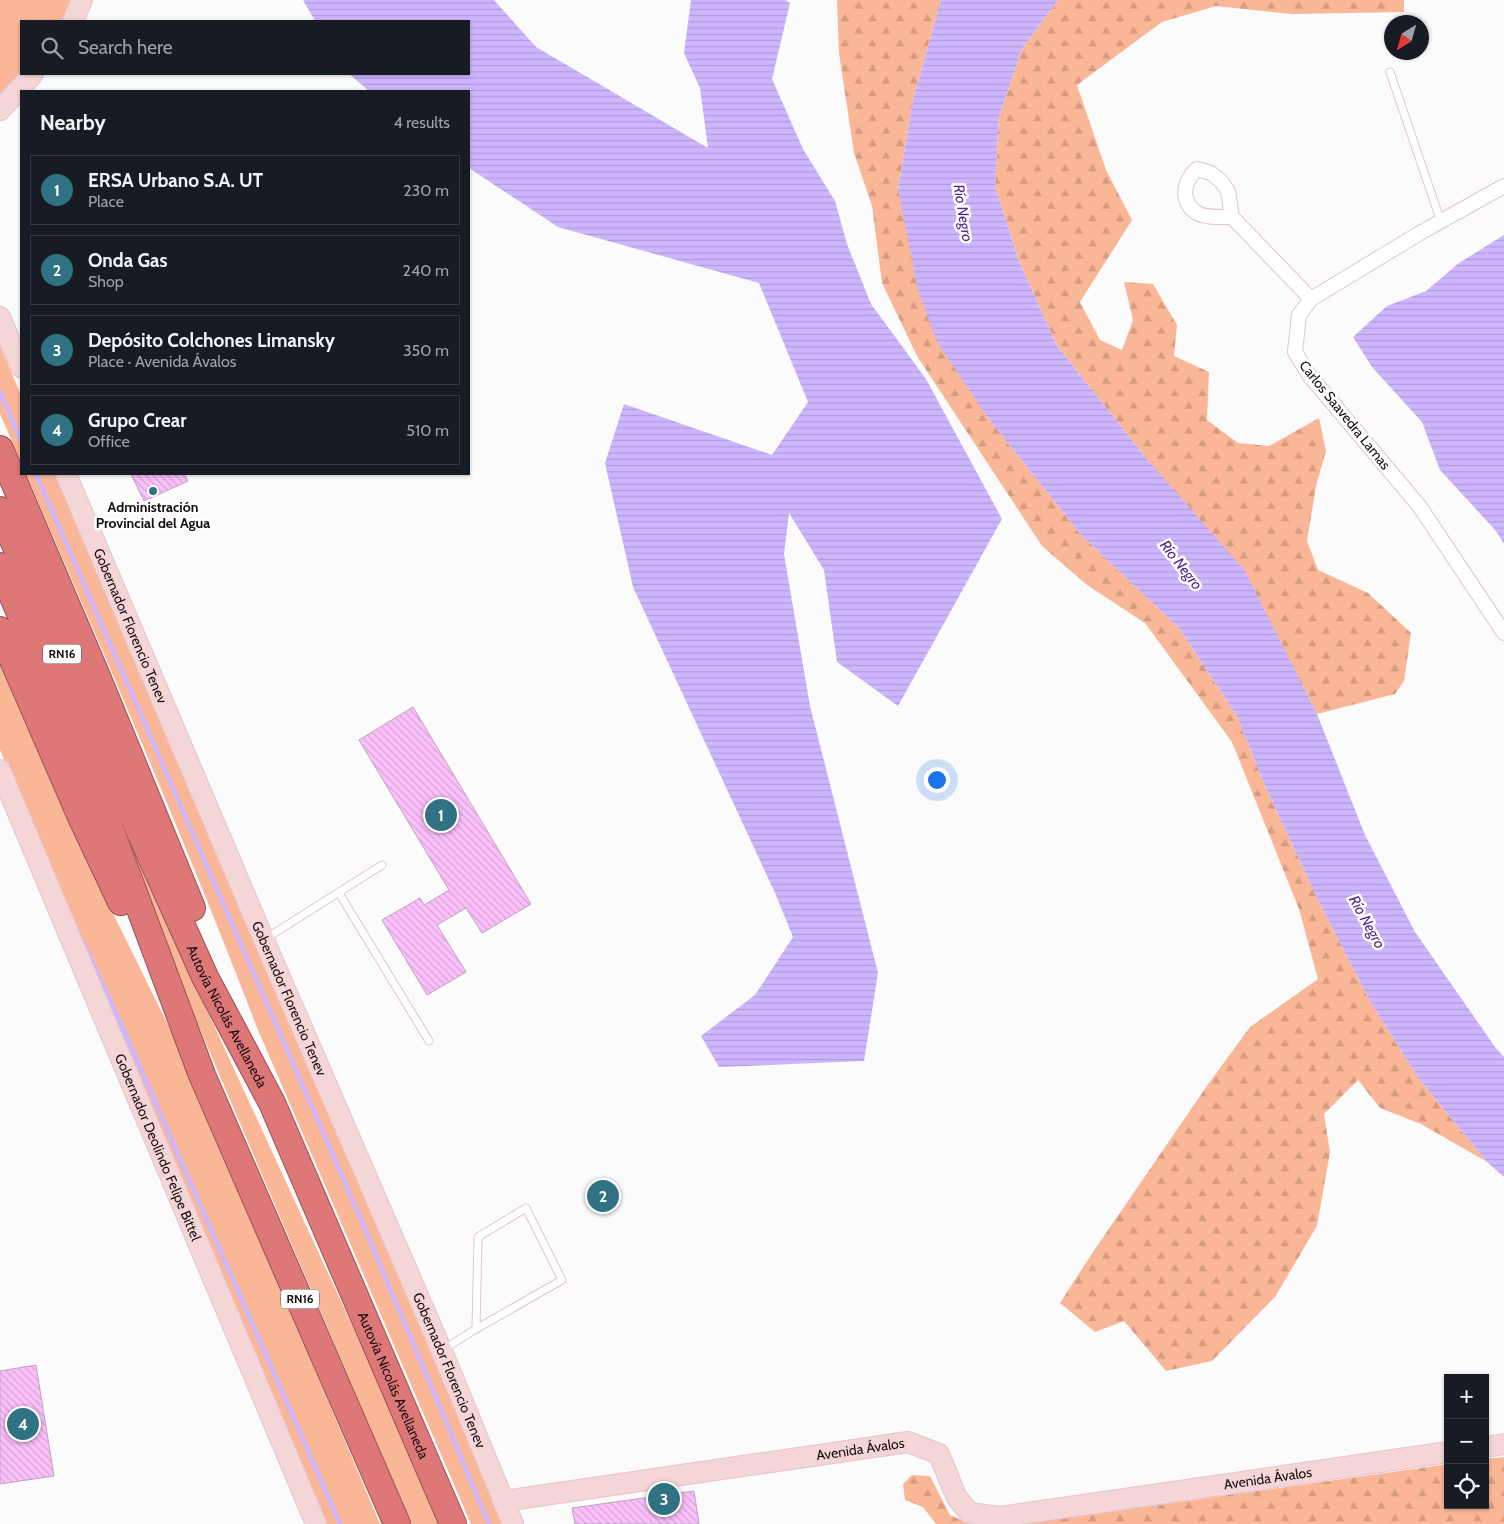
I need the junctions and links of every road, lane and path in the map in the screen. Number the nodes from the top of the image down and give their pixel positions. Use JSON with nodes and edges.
{"nodes":[{"id":1,"x":82,"y":0,"type":"edge"},
{"id":2,"x":73,"y":20,"type":"edge"},
{"id":3,"x":1390,"y":72,"type":"dead end"},
{"id":4,"x":32,"y":75,"type":"edge"},
{"id":5,"x":0,"y":110,"type":"edge"},
{"id":6,"x":1504,"y":186,"type":"edge"},
{"id":7,"x":1232,"y":217,"type":"dead end"},
{"id":8,"x":1441,"y":222,"type":"junction"},
{"id":9,"x":1312,"y":300,"type":"junction"},
{"id":10,"x":0,"y":317,"type":"edge"},
{"id":11,"x":20,"y":365,"type":"edge"},
{"id":12,"x":0,"y":448,"type":"edge"},
{"id":13,"x":66,"y":475,"type":"edge"},
{"id":14,"x":0,"y":510,"type":"edge"},
{"id":15,"x":0,"y":566,"type":"edge"},
{"id":16,"x":0,"y":630,"type":"edge"},
{"id":17,"x":1504,"y":633,"type":"edge"},
{"id":18,"x":0,"y":770,"type":"edge"},
{"id":19,"x":382,"y":865,"type":"dead end"},
{"id":20,"x":339,"y":893,"type":"junction"},
{"id":21,"x":264,"y":940,"type":"junction"},
{"id":22,"x":429,"y":1041,"type":"dead end"},
{"id":23,"x":202,"y":1075,"type":"junction"},
{"id":24,"x":272,"y":1102,"type":"junction"},
{"id":25,"x":476,"y":1329,"type":"junction"},
{"id":26,"x":442,"y":1351,"type":"junction"},
{"id":27,"x":1504,"y":1444,"type":"edge"},
{"id":28,"x":1489,"y":1446,"type":"edge"},
{"id":29,"x":1444,"y":1453,"type":"edge"},
{"id":30,"x":503,"y":1501,"type":"junction"},
{"id":31,"x":316,"y":1524,"type":"edge"},
{"id":32,"x":397,"y":1524,"type":"edge"},
{"id":33,"x":453,"y":1524,"type":"edge"},
{"id":34,"x":513,"y":1524,"type":"edge"}],
"edges":[{"from":1,"to":2,"type":"street"},
{"from":3,"to":8,"type":"lane"},
{"from":4,"to":5,"type":"street"},
{"from":6,"to":8,"type":"street","name":"Carlos Saavedra Lamas"},
{"from":7,"to":9,"type":"street"},
{"from":8,"to":9,"type":"street","name":"Carlos Saavedra Lamas"},
{"from":9,"to":17,"type":"street","name":"Carlos Saavedra Lamas"},
{"from":10,"to":11,"type":"street"},
{"from":12,"to":24,"type":"highway"},
{"from":13,"to":21,"type":"street","name":"Gobernador Florencio Tenev"},
{"from":14,"to":24,"type":"highway","name":"Autovía Nicolás Avellaneda","number":"RN16"},
{"from":15,"to":23,"type":"highway","number":"RN16"},
{"from":16,"to":23,"type":"highway"},
{"from":18,"to":31,"type":"street","name":"Gobernador Deolindo Felipe Bittel"},
{"from":19,"to":20,"type":"lane"},
{"from":20,"to":21,"type":"lane"},
{"from":20,"to":22,"type":"lane"},
{"from":21,"to":26,"type":"street","name":"Gobernador Florencio Tenev"},
{"from":23,"to":32,"type":"highway","number":"RN16"},
{"from":24,"to":33,"type":"highway","name":"Autovía Nicolás Avellaneda","number":"RN16"},
{"from":25,"to":25,"type":"lane"},
{"from":25,"to":26,"type":"lane"},
{"from":26,"to":30,"type":"street","name":"Gobernador Florencio Tenev"},
{"from":27,"to":28,"type":"street"},
{"from":29,"to":30,"type":"street","name":"Avenida Ávalos"},
{"from":30,"to":34,"type":"street","name":"Gobernador Florencio Tenev"}]}
